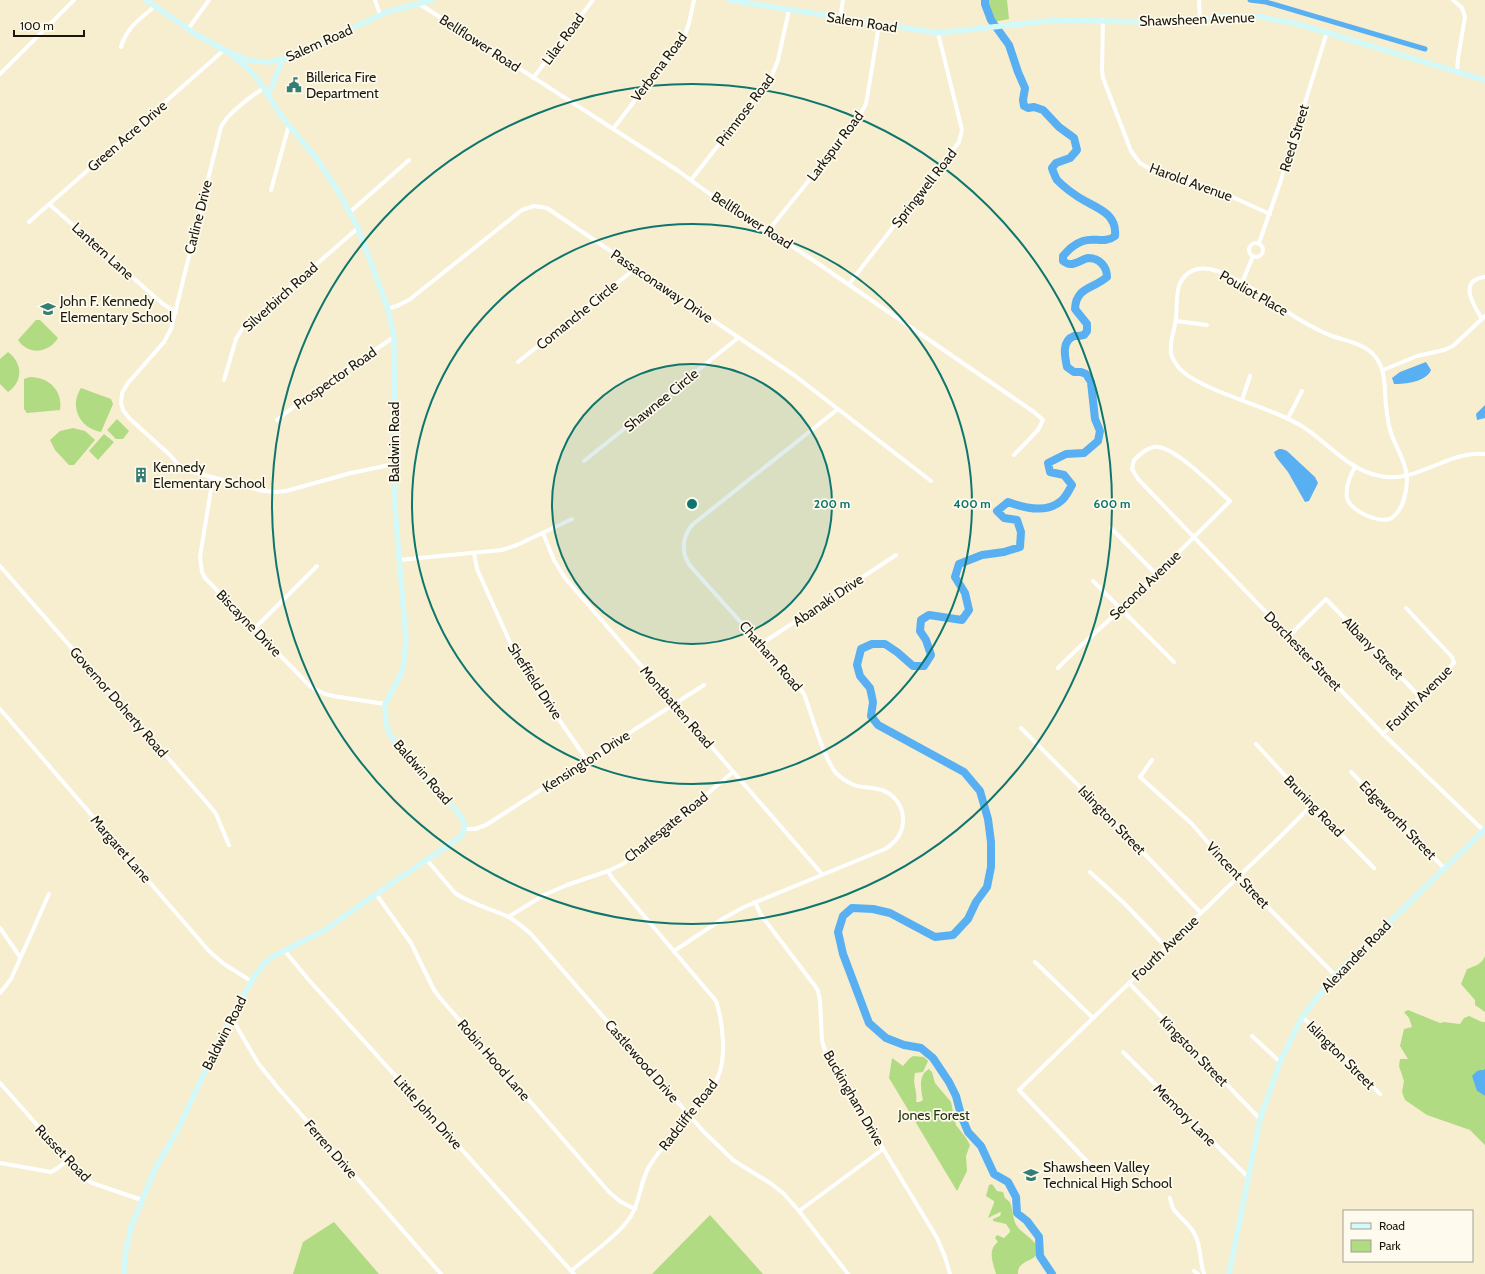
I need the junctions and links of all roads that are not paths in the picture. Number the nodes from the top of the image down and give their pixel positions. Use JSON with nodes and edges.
{"nodes":[{"id":1,"x":74,"y":0,"type":"edge"},
{"id":2,"x":146,"y":0,"type":"edge"},
{"id":3,"x":209,"y":0,"type":"edge"},
{"id":4,"x":376,"y":0,"type":"edge"},
{"id":5,"x":432,"y":0,"type":"edge"},
{"id":6,"x":592,"y":0,"type":"edge"},
{"id":7,"x":694,"y":0,"type":"edge"},
{"id":8,"x":729,"y":0,"type":"edge"},
{"id":9,"x":843,"y":0,"type":"edge"},
{"id":10,"x":1199,"y":0,"type":"edge"},
{"id":11,"x":1453,"y":0,"type":"edge"},
{"id":12,"x":418,"y":3,"type":"junction"},
{"id":13,"x":154,"y":6,"type":"junction"},
{"id":14,"x":788,"y":10,"type":"junction"},
{"id":15,"x":380,"y":14,"type":"junction"},
{"id":16,"x":840,"y":18,"type":"junction"},
{"id":17,"x":1200,"y":18,"type":"junction"},
{"id":18,"x":1103,"y":20,"type":"junction"},
{"id":19,"x":879,"y":25,"type":"junction"},
{"id":20,"x":996,"y":26,"type":"joint"},
{"id":21,"x":188,"y":29,"type":"junction"},
{"id":22,"x":1327,"y":32,"type":"junction"},
{"id":23,"x":938,"y":33,"type":"junction"},
{"id":24,"x":121,"y":47,"type":"dead end"},
{"id":25,"x":226,"y":50,"type":"junction"},
{"id":26,"x":282,"y":60,"type":"junction"},
{"id":27,"x":1457,"y":72,"type":"junction"},
{"id":28,"x":0,"y":74,"type":"edge"},
{"id":29,"x":533,"y":78,"type":"junction"},
{"id":30,"x":1485,"y":80,"type":"edge"},
{"id":31,"x":264,"y":88,"type":"junction"},
{"id":32,"x":268,"y":94,"type":"junction"},
{"id":33,"x":289,"y":125,"type":"junction"},
{"id":34,"x":613,"y":129,"type":"junction"},
{"id":35,"x":410,"y":160,"type":"dead end"},
{"id":36,"x":691,"y":180,"type":"junction"},
{"id":37,"x":271,"y":190,"type":"dead end"},
{"id":38,"x":50,"y":204,"type":"junction"},
{"id":39,"x":350,"y":212,"type":"junction"},
{"id":40,"x":1270,"y":214,"type":"junction"},
{"id":41,"x":29,"y":222,"type":"dead end"},
{"id":42,"x":358,"y":228,"type":"junction"},
{"id":43,"x":768,"y":231,"type":"junction"},
{"id":44,"x":1259,"y":243,"type":"junction"},
{"id":45,"x":1253,"y":256,"type":"junction"},
{"id":46,"x":636,"y":268,"type":"junction"},
{"id":47,"x":1485,"y":277,"type":"edge"},
{"id":48,"x":1242,"y":283,"type":"junction"},
{"id":49,"x":849,"y":284,"type":"junction"},
{"id":50,"x":388,"y":308,"type":"junction"},
{"id":51,"x":176,"y":312,"type":"junction"},
{"id":52,"x":1484,"y":318,"type":"edge"},
{"id":53,"x":1176,"y":321,"type":"junction"},
{"id":54,"x":1207,"y":325,"type":"dead end"},
{"id":55,"x":394,"y":337,"type":"junction"},
{"id":56,"x":738,"y":338,"type":"junction"},
{"id":57,"x":518,"y":362,"type":"dead end"},
{"id":58,"x":1383,"y":370,"type":"junction"},
{"id":59,"x":1250,"y":376,"type":"dead end"},
{"id":60,"x":224,"y":380,"type":"dead end"},
{"id":61,"x":1302,"y":391,"type":"dead end"},
{"id":62,"x":1242,"y":400,"type":"junction"},
{"id":63,"x":838,"y":409,"type":"junction"},
{"id":64,"x":1288,"y":418,"type":"junction"},
{"id":65,"x":277,"y":420,"type":"dead end"},
{"id":66,"x":1485,"y":454,"type":"edge"},
{"id":67,"x":1014,"y":455,"type":"dead end"},
{"id":68,"x":584,"y":462,"type":"dead end"},
{"id":69,"x":394,"y":464,"type":"junction"},
{"id":70,"x":1355,"y":467,"type":"junction"},
{"id":71,"x":1407,"y":476,"type":"junction"},
{"id":72,"x":214,"y":477,"type":"junction"},
{"id":73,"x":931,"y":481,"type":"dead end"},
{"id":74,"x":1230,"y":501,"type":"joint"},
{"id":75,"x":572,"y":519,"type":"dead end"},
{"id":76,"x":1110,"y":528,"type":"dead end"},
{"id":77,"x":543,"y":533,"type":"junction"},
{"id":78,"x":1194,"y":537,"type":"junction"},
{"id":79,"x":474,"y":553,"type":"junction"},
{"id":80,"x":896,"y":555,"type":"dead end"},
{"id":81,"x":399,"y":560,"type":"junction"},
{"id":82,"x":0,"y":566,"type":"edge"},
{"id":83,"x":317,"y":566,"type":"dead end"},
{"id":84,"x":1156,"y":574,"type":"junction"},
{"id":85,"x":1093,"y":581,"type":"dead end"},
{"id":86,"x":1406,"y":608,"type":"dead end"},
{"id":87,"x":1121,"y":609,"type":"junction"},
{"id":88,"x":254,"y":629,"type":"junction"},
{"id":89,"x":1289,"y":636,"type":"junction"},
{"id":90,"x":761,"y":644,"type":"junction"},
{"id":91,"x":1174,"y":662,"type":"dead end"},
{"id":92,"x":1058,"y":668,"type":"dead end"},
{"id":93,"x":704,"y":685,"type":"dead end"},
{"id":94,"x":1420,"y":697,"type":"junction"},
{"id":95,"x":385,"y":704,"type":"junction"},
{"id":96,"x":674,"y":705,"type":"junction"},
{"id":97,"x":0,"y":709,"type":"edge"},
{"id":98,"x":1020,"y":728,"type":"dead end"},
{"id":99,"x":1383,"y":734,"type":"junction"},
{"id":100,"x":1256,"y":744,"type":"dead end"},
{"id":101,"x":587,"y":760,"type":"junction"},
{"id":102,"x":1152,"y":760,"type":"dead end"},
{"id":103,"x":733,"y":772,"type":"junction"},
{"id":104,"x":1351,"y":772,"type":"dead end"},
{"id":105,"x":1312,"y":805,"type":"junction"},
{"id":106,"x":464,"y":829,"type":"junction"},
{"id":107,"x":1484,"y":830,"type":"edge"},
{"id":108,"x":229,"y":845,"type":"dead end"},
{"id":109,"x":427,"y":860,"type":"junction"},
{"id":110,"x":1374,"y":868,"type":"dead end"},
{"id":111,"x":1444,"y":868,"type":"junction"},
{"id":112,"x":608,"y":871,"type":"junction"},
{"id":113,"x":1090,"y":872,"type":"dead end"},
{"id":114,"x":822,"y":874,"type":"junction"},
{"id":115,"x":1238,"y":877,"type":"junction"},
{"id":116,"x":49,"y":894,"type":"dead end"},
{"id":117,"x":376,"y":894,"type":"junction"},
{"id":118,"x":755,"y":902,"type":"junction"},
{"id":119,"x":1201,"y":913,"type":"junction"},
{"id":120,"x":508,"y":917,"type":"junction"},
{"id":121,"x":0,"y":928,"type":"edge"},
{"id":122,"x":1166,"y":947,"type":"junction"},
{"id":123,"x":284,"y":950,"type":"junction"},
{"id":124,"x":674,"y":951,"type":"junction"},
{"id":125,"x":20,"y":957,"type":"junction"},
{"id":126,"x":1035,"y":962,"type":"dead end"},
{"id":127,"x":1335,"y":975,"type":"junction"},
{"id":128,"x":250,"y":981,"type":"junction"},
{"id":129,"x":1129,"y":983,"type":"junction"},
{"id":130,"x":0,"y":993,"type":"edge"},
{"id":131,"x":231,"y":1017,"type":"junction"},
{"id":132,"x":1302,"y":1017,"type":"junction"},
{"id":133,"x":1093,"y":1018,"type":"junction"},
{"id":134,"x":1252,"y":1036,"type":"dead end"},
{"id":135,"x":1123,"y":1052,"type":"dead end"},
{"id":136,"x":1280,"y":1062,"type":"junction"},
{"id":137,"x":0,"y":1083,"type":"edge"},
{"id":138,"x":1380,"y":1094,"type":"dead end"},
{"id":139,"x":690,"y":1116,"type":"junction"},
{"id":140,"x":1260,"y":1119,"type":"junction"},
{"id":141,"x":883,"y":1149,"type":"junction"},
{"id":142,"x":67,"y":1160,"type":"junction"},
{"id":143,"x":0,"y":1163,"type":"edge"},
{"id":144,"x":1098,"y":1173,"type":"dead end"},
{"id":145,"x":1248,"y":1177,"type":"junction"},
{"id":146,"x":1170,"y":1198,"type":"dead end"},
{"id":147,"x":142,"y":1200,"type":"junction"},
{"id":148,"x":635,"y":1209,"type":"junction"},
{"id":149,"x":799,"y":1211,"type":"junction"},
{"id":150,"x":572,"y":1272,"type":"edge"},
{"id":151,"x":124,"y":1274,"type":"edge"},
{"id":152,"x":441,"y":1274,"type":"edge"},
{"id":153,"x":848,"y":1274,"type":"edge"},
{"id":154,"x":950,"y":1274,"type":"edge"},
{"id":155,"x":1204,"y":1274,"type":"edge"},
{"id":156,"x":1229,"y":1274,"type":"edge"}],
"edges":[{"from":1,"to":28,"type":"street"},
{"from":2,"to":13,"type":"street","name":"Salem Road"},
{"from":3,"to":21,"type":"street"},
{"from":4,"to":15,"type":"street"},
{"from":5,"to":12,"type":"street","name":"Salem Road"},
{"from":6,"to":29,"type":"street","name":"Lilac Road"},
{"from":7,"to":34,"type":"street","name":"Verbena Road"},
{"from":8,"to":14,"type":"street","name":"Salem Road"},
{"from":9,"to":16,"type":"street"},
{"from":10,"to":17,"type":"street"},
{"from":11,"to":27,"type":"street"},
{"from":12,"to":15,"type":"street","name":"Salem Road"},
{"from":12,"to":29,"type":"street","name":"Bellflower Road"},
{"from":13,"to":21,"type":"street","name":"Salem Road"},
{"from":13,"to":24,"type":"street"},
{"from":14,"to":16,"type":"street","name":"Salem Road"},
{"from":14,"to":36,"type":"street","name":"Primrose Road"},
{"from":15,"to":26,"type":"street","name":"Salem Road"},
{"from":16,"to":19,"type":"street","name":"Salem Road"},
{"from":17,"to":18,"type":"street","name":"Shawsheen Avenue"},
{"from":17,"to":22,"type":"street","name":"Shawsheen Avenue"},
{"from":18,"to":20,"type":"street","name":"Shawsheen Avenue"},
{"from":18,"to":40,"type":"street","name":"Harold Avenue"},
{"from":19,"to":23,"type":"street","name":"Salem Road"},
{"from":19,"to":43,"type":"street","name":"Larkspur Road"},
{"from":20,"to":23,"type":"street","name":"Salem Road"},
{"from":21,"to":25,"type":"street","name":"Salem Road"},
{"from":22,"to":27,"type":"street","name":"Shawsheen Avenue"},
{"from":22,"to":40,"type":"street","name":"Reed Street"},
{"from":23,"to":49,"type":"street","name":"Springwell Road"},
{"from":25,"to":26,"type":"street","name":"Salem Road"},
{"from":25,"to":31,"type":"street","name":"Baldwin Road"},
{"from":25,"to":38,"type":"street","name":"Green Acre Drive"},
{"from":26,"to":32,"type":"street"},
{"from":27,"to":30,"type":"street","name":"Shawsheen Avenue"},
{"from":29,"to":34,"type":"street","name":"Bellflower Road"},
{"from":31,"to":32,"type":"street","name":"Baldwin Road"},
{"from":31,"to":51,"type":"street","name":"Carline Drive"},
{"from":32,"to":33,"type":"street","name":"Baldwin Road"},
{"from":33,"to":37,"type":"street"},
{"from":33,"to":39,"type":"street","name":"Baldwin Road"},
{"from":34,"to":36,"type":"street","name":"Bellflower Road"},
{"from":35,"to":39,"type":"street"},
{"from":36,"to":43,"type":"street","name":"Bellflower Road"},
{"from":38,"to":41,"type":"street","name":"Green Acre Drive"},
{"from":38,"to":51,"type":"street","name":"Lantern Lane"},
{"from":39,"to":42,"type":"street","name":"Baldwin Road"},
{"from":40,"to":44,"type":"street","name":"Reed Street"},
{"from":42,"to":50,"type":"street","name":"Baldwin Road"},
{"from":42,"to":60,"type":"street","name":"Silverbirch Road"},
{"from":43,"to":49,"type":"street","name":"Bellflower Road"},
{"from":44,"to":45,"type":"street","name":"Reed Street"},
{"from":44,"to":45,"type":"street","name":"Reed Street"},
{"from":45,"to":48,"type":"street","name":"Reed Street"},
{"from":46,"to":50,"type":"street","name":"Passaconaway Drive"},
{"from":46,"to":56,"type":"street","name":"Passaconaway Drive"},
{"from":46,"to":57,"type":"street","name":"Comanche Circle"},
{"from":47,"to":52,"type":"street"},
{"from":48,"to":53,"type":"street","name":"Pouliot Place"},
{"from":48,"to":58,"type":"street","name":"Pouliot Place"},
{"from":49,"to":67,"type":"street","name":"Bellflower Road"},
{"from":50,"to":55,"type":"street","name":"Baldwin Road"},
{"from":51,"to":72,"type":"street","name":"Carline Drive"},
{"from":52,"to":58,"type":"street"},
{"from":53,"to":54,"type":"street"},
{"from":53,"to":62,"type":"street","name":"Pouliot Place"},
{"from":55,"to":65,"type":"street","name":"Prospector Road"},
{"from":55,"to":69,"type":"street","name":"Baldwin Road"},
{"from":56,"to":63,"type":"street","name":"Passaconaway Drive"},
{"from":56,"to":68,"type":"street","name":"Shawnee Circle"},
{"from":58,"to":71,"type":"street","name":"Pouliot Place"},
{"from":59,"to":62,"type":"street"},
{"from":61,"to":64,"type":"street"},
{"from":62,"to":64,"type":"street","name":"Pouliot Place"},
{"from":63,"to":73,"type":"street","name":"Passaconaway Drive"},
{"from":63,"to":90,"type":"street","name":"Chatham Road"},
{"from":64,"to":70,"type":"street","name":"Pouliot Place"},
{"from":66,"to":71,"type":"street"},
{"from":69,"to":72,"type":"street","name":"Carline Drive"},
{"from":69,"to":81,"type":"street","name":"Baldwin Road"},
{"from":70,"to":71,"type":"street","name":"Pouliot Place"},
{"from":70,"to":71,"type":"street"},
{"from":72,"to":88,"type":"street","name":"Biscayne Drive"},
{"from":74,"to":78,"type":"street","name":"Second Avenue"},
{"from":74,"to":78,"type":"street","name":"Dorchester Street"},
{"from":75,"to":77,"type":"street"},
{"from":76,"to":84,"type":"street"},
{"from":77,"to":79,"type":"street"},
{"from":77,"to":96,"type":"street","name":"Montbatten Road"},
{"from":78,"to":84,"type":"street","name":"Second Avenue"},
{"from":78,"to":89,"type":"street","name":"Dorchester Street"},
{"from":79,"to":81,"type":"street"},
{"from":79,"to":101,"type":"street","name":"Sheffield Drive"},
{"from":80,"to":90,"type":"street","name":"Abanaki Drive"},
{"from":81,"to":95,"type":"street","name":"Baldwin Road"},
{"from":82,"to":108,"type":"street","name":"Governor Doherty Road"},
{"from":83,"to":88,"type":"street"},
{"from":84,"to":87,"type":"street","name":"Second Avenue"},
{"from":85,"to":87,"type":"street"},
{"from":86,"to":94,"type":"street","name":"Fourth Avenue"},
{"from":87,"to":91,"type":"street"},
{"from":87,"to":92,"type":"street","name":"Second Avenue"},
{"from":88,"to":95,"type":"street","name":"Biscayne Drive"},
{"from":89,"to":94,"type":"street","name":"Albany Street"},
{"from":89,"to":99,"type":"street","name":"Dorchester Street"},
{"from":90,"to":114,"type":"street","name":"Chatham Road"},
{"from":93,"to":96,"type":"street","name":"Kensington Drive"},
{"from":94,"to":99,"type":"street","name":"Fourth Avenue"},
{"from":95,"to":106,"type":"street","name":"Baldwin Road"},
{"from":96,"to":101,"type":"street","name":"Kensington Drive"},
{"from":96,"to":103,"type":"street","name":"Montbatten Road"},
{"from":97,"to":128,"type":"street","name":"Margaret Lane"},
{"from":98,"to":119,"type":"street","name":"Islington Street"},
{"from":99,"to":107,"type":"street","name":"Dorchester Street"},
{"from":100,"to":105,"type":"street","name":"Bruning Road"},
{"from":101,"to":106,"type":"street","name":"Kensington Drive"},
{"from":102,"to":115,"type":"street","name":"Vincent Street"},
{"from":103,"to":112,"type":"street","name":"Charlesgate Road"},
{"from":103,"to":114,"type":"street","name":"Montbatten Road"},
{"from":104,"to":111,"type":"street","name":"Edgeworth Street"},
{"from":105,"to":110,"type":"street","name":"Bruning Road"},
{"from":105,"to":115,"type":"street","name":"Fourth Avenue"},
{"from":106,"to":109,"type":"street","name":"Baldwin Road"},
{"from":107,"to":111,"type":"street","name":"Alexander Road"},
{"from":109,"to":117,"type":"street","name":"Baldwin Road"},
{"from":109,"to":120,"type":"street","name":"Castlewood Drive"},
{"from":111,"to":127,"type":"street","name":"Alexander Road"},
{"from":112,"to":120,"type":"street","name":"Charlesgate Road"},
{"from":112,"to":124,"type":"street","name":"Radcliffe Road"},
{"from":113,"to":122,"type":"street"},
{"from":114,"to":118,"type":"street","name":"Chatham Road"},
{"from":115,"to":119,"type":"street","name":"Fourth Avenue"},
{"from":115,"to":127,"type":"street","name":"Vincent Street"},
{"from":116,"to":125,"type":"street"},
{"from":117,"to":123,"type":"street","name":"Baldwin Road"},
{"from":117,"to":148,"type":"street","name":"Robin Hood Lane"},
{"from":118,"to":124,"type":"street","name":"Chatham Road"},
{"from":118,"to":141,"type":"street","name":"Buckingham Drive"},
{"from":119,"to":122,"type":"street","name":"Fourth Avenue"},
{"from":120,"to":139,"type":"street","name":"Castlewood Drive"},
{"from":121,"to":125,"type":"street"},
{"from":122,"to":129,"type":"street","name":"Fourth Avenue"},
{"from":123,"to":128,"type":"street","name":"Baldwin Road"},
{"from":123,"to":150,"type":"street","name":"Little John Drive"},
{"from":124,"to":139,"type":"street","name":"Radcliffe Road"},
{"from":125,"to":130,"type":"street"},
{"from":126,"to":133,"type":"street"},
{"from":127,"to":132,"type":"street","name":"Alexander Road"},
{"from":128,"to":131,"type":"street","name":"Baldwin Road"},
{"from":129,"to":133,"type":"street","name":"Fourth Avenue"},
{"from":129,"to":140,"type":"street","name":"Kingston Street"},
{"from":131,"to":147,"type":"street","name":"Baldwin Road"},
{"from":131,"to":152,"type":"street","name":"Ferren Drive"},
{"from":132,"to":136,"type":"street","name":"Alexander Road"},
{"from":132,"to":138,"type":"street","name":"Islington Street"},
{"from":133,"to":144,"type":"street","name":"Fourth Avenue"},
{"from":134,"to":136,"type":"street"},
{"from":135,"to":145,"type":"street","name":"Memory Lane"},
{"from":136,"to":140,"type":"street","name":"Alexander Road"},
{"from":137,"to":142,"type":"street","name":"Russet Road"},
{"from":139,"to":148,"type":"street","name":"Radcliffe Road"},
{"from":139,"to":149,"type":"street","name":"Castlewood Drive"},
{"from":140,"to":145,"type":"street","name":"Alexander Road"},
{"from":141,"to":149,"type":"street"},
{"from":141,"to":154,"type":"street","name":"Buckingham Drive"},
{"from":142,"to":143,"type":"street"},
{"from":142,"to":147,"type":"street","name":"Russet Road"},
{"from":145,"to":156,"type":"street","name":"Alexander Road"},
{"from":146,"to":155,"type":"street"},
{"from":147,"to":151,"type":"street","name":"Baldwin Road"},
{"from":148,"to":150,"type":"street","name":"Radcliffe Road"},
{"from":149,"to":153,"type":"street","name":"Castlewood Drive"}]}
